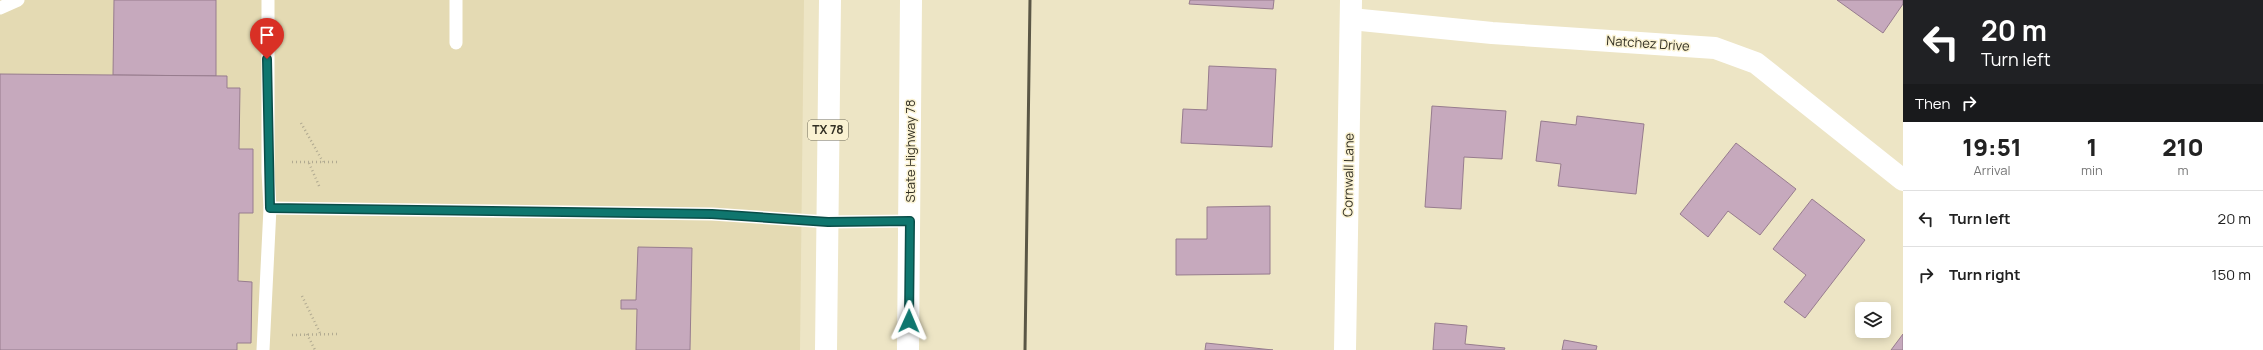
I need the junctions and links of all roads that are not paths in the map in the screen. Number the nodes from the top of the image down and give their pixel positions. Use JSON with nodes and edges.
{"nodes":[{"id":1,"x":18,"y":0,"type":"edge"},
{"id":2,"x":268,"y":0,"type":"edge"},
{"id":3,"x":456,"y":0,"type":"edge"},
{"id":4,"x":830,"y":0,"type":"edge"},
{"id":5,"x":911,"y":0,"type":"edge"},
{"id":6,"x":0,"y":8,"type":"edge"},
{"id":7,"x":1351,"y":10,"type":"edge"},
{"id":8,"x":456,"y":43,"type":"dead end"},
{"id":9,"x":1903,"y":180,"type":"edge"},
{"id":10,"x":270,"y":208,"type":"junction"},
{"id":11,"x":910,"y":221,"type":"junction"},
{"id":12,"x":828,"y":222,"type":"junction"},
{"id":13,"x":263,"y":350,"type":"edge"},
{"id":14,"x":826,"y":350,"type":"edge"},
{"id":15,"x":908,"y":350,"type":"edge"},
{"id":16,"x":1345,"y":350,"type":"edge"}],
"edges":[{"from":1,"to":6,"type":"lane"},
{"from":2,"to":10,"type":"lane"},
{"from":3,"to":8,"type":"lane"},
{"from":4,"to":12,"type":"street","number":"TX 78"},
{"from":5,"to":11,"type":"street","name":"State Highway 78"},
{"from":7,"to":9,"type":"street","name":"Natchez Drive"},
{"from":7,"to":16,"type":"street","name":"Cornwall Lane"},
{"from":10,"to":12,"type":"lane"},
{"from":10,"to":13,"type":"lane"},
{"from":11,"to":12,"type":"lane"},
{"from":11,"to":15,"type":"street","name":"State Highway 78"},
{"from":12,"to":14,"type":"street","number":"TX 78"}]}
